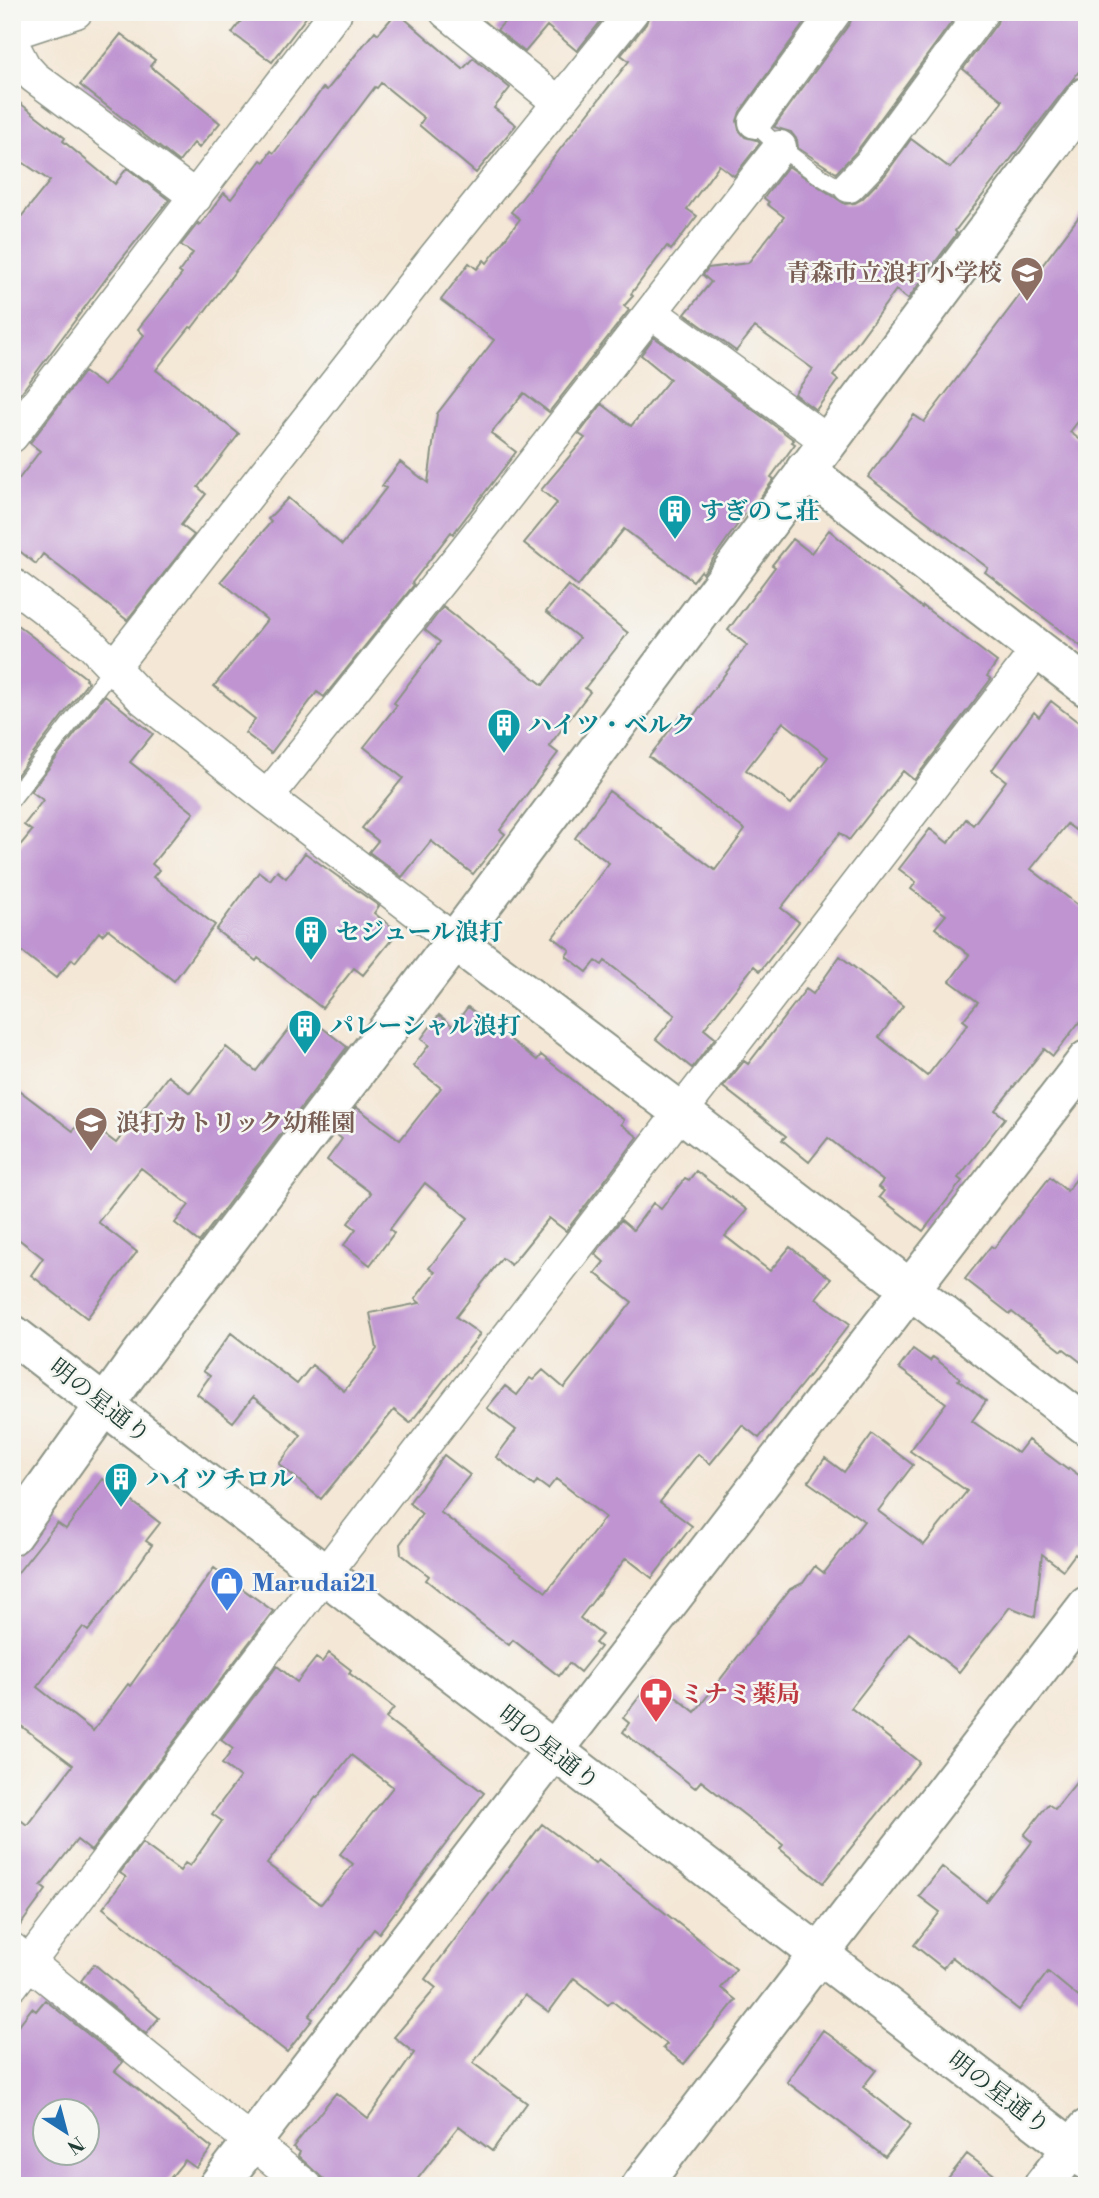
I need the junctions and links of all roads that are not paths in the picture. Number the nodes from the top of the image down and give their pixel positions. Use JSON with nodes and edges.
{"nodes":[{"id":1,"x":76,"y":12,"type":"edge"},
{"id":2,"x":336,"y":12,"type":"edge"},
{"id":3,"x":446,"y":12,"type":"edge"},
{"id":4,"x":632,"y":12,"type":"edge"},
{"id":5,"x":835,"y":12,"type":"edge"},
{"id":6,"x":982,"y":12,"type":"edge"},
{"id":7,"x":12,"y":33,"type":"edge"},
{"id":8,"x":12,"y":43,"type":"edge"},
{"id":9,"x":1087,"y":96,"type":"edge"},
{"id":10,"x":559,"y":103,"type":"junction"},
{"id":11,"x":755,"y":122,"type":"joint"},
{"id":12,"x":780,"y":147,"type":"junction"},
{"id":13,"x":849,"y":187,"type":"joint"},
{"id":14,"x":197,"y":197,"type":"junction"},
{"id":15,"x":652,"y":312,"type":"junction"},
{"id":16,"x":12,"y":436,"type":"edge"},
{"id":17,"x":816,"y":455,"type":"junction"},
{"id":18,"x":12,"y":584,"type":"edge"},
{"id":19,"x":1038,"y":649,"type":"junction"},
{"id":20,"x":114,"y":666,"type":"junction"},
{"id":21,"x":1087,"y":687,"type":"edge"},
{"id":22,"x":267,"y":797,"type":"junction"},
{"id":23,"x":12,"y":799,"type":"edge"},
{"id":24,"x":455,"y":941,"type":"junction"},
{"id":25,"x":1087,"y":1060,"type":"edge"},
{"id":26,"x":681,"y":1112,"type":"junction"},
{"id":27,"x":909,"y":1289,"type":"junction"},
{"id":28,"x":12,"y":1334,"type":"edge"},
{"id":29,"x":106,"y":1405,"type":"junction"},
{"id":30,"x":1087,"y":1426,"type":"edge"},
{"id":31,"x":12,"y":1535,"type":"edge"},
{"id":32,"x":325,"y":1575,"type":"junction"},
{"id":33,"x":1087,"y":1606,"type":"edge"},
{"id":34,"x":552,"y":1750,"type":"junction"},
{"id":35,"x":818,"y":1955,"type":"junction"},
{"id":36,"x":18,"y":1966,"type":"edge"},
{"id":37,"x":251,"y":2143,"type":"junction"},
{"id":38,"x":1082,"y":2146,"type":"edge"},
{"id":39,"x":218,"y":2186,"type":"edge"},
{"id":40,"x":306,"y":2186,"type":"edge"},
{"id":41,"x":641,"y":2186,"type":"edge"},
{"id":42,"x":1043,"y":2186,"type":"edge"}],
"edges":[{"from":1,"to":7,"type":"street"},
{"from":2,"to":14,"type":"street"},
{"from":3,"to":10,"type":"street"},
{"from":4,"to":10,"type":"street"},
{"from":5,"to":11,"type":"street"},
{"from":6,"to":13,"type":"street"},
{"from":8,"to":14,"type":"street"},
{"from":9,"to":17,"type":"street"},
{"from":10,"to":20,"type":"street"},
{"from":11,"to":12,"type":"lane"},
{"from":12,"to":13,"type":"lane"},
{"from":12,"to":15,"type":"street"},
{"from":14,"to":16,"type":"street"},
{"from":15,"to":17,"type":"street"},
{"from":15,"to":22,"type":"street"},
{"from":17,"to":19,"type":"street"},
{"from":17,"to":24,"type":"street"},
{"from":18,"to":20,"type":"street"},
{"from":19,"to":21,"type":"street"},
{"from":19,"to":26,"type":"street"},
{"from":20,"to":22,"type":"street"},
{"from":20,"to":23,"type":"lane"},
{"from":22,"to":24,"type":"street"},
{"from":24,"to":26,"type":"street"},
{"from":24,"to":29,"type":"street"},
{"from":25,"to":27,"type":"street"},
{"from":26,"to":27,"type":"street"},
{"from":26,"to":32,"type":"street"},
{"from":27,"to":30,"type":"street"},
{"from":27,"to":34,"type":"street"},
{"from":28,"to":29,"type":"street","name":"明の星通り"},
{"from":29,"to":31,"type":"street"},
{"from":29,"to":32,"type":"street","name":"明の星通り"},
{"from":32,"to":34,"type":"street","name":"明の星通り"},
{"from":32,"to":36,"type":"street"},
{"from":33,"to":35,"type":"street"},
{"from":34,"to":35,"type":"street","name":"明の星通り"},
{"from":34,"to":37,"type":"street"},
{"from":35,"to":38,"type":"street","name":"明の星通り"},
{"from":35,"to":41,"type":"street"},
{"from":36,"to":37,"type":"street"},
{"from":37,"to":39,"type":"street"},
{"from":37,"to":40,"type":"street"},
{"from":38,"to":42,"type":"street"}]}
